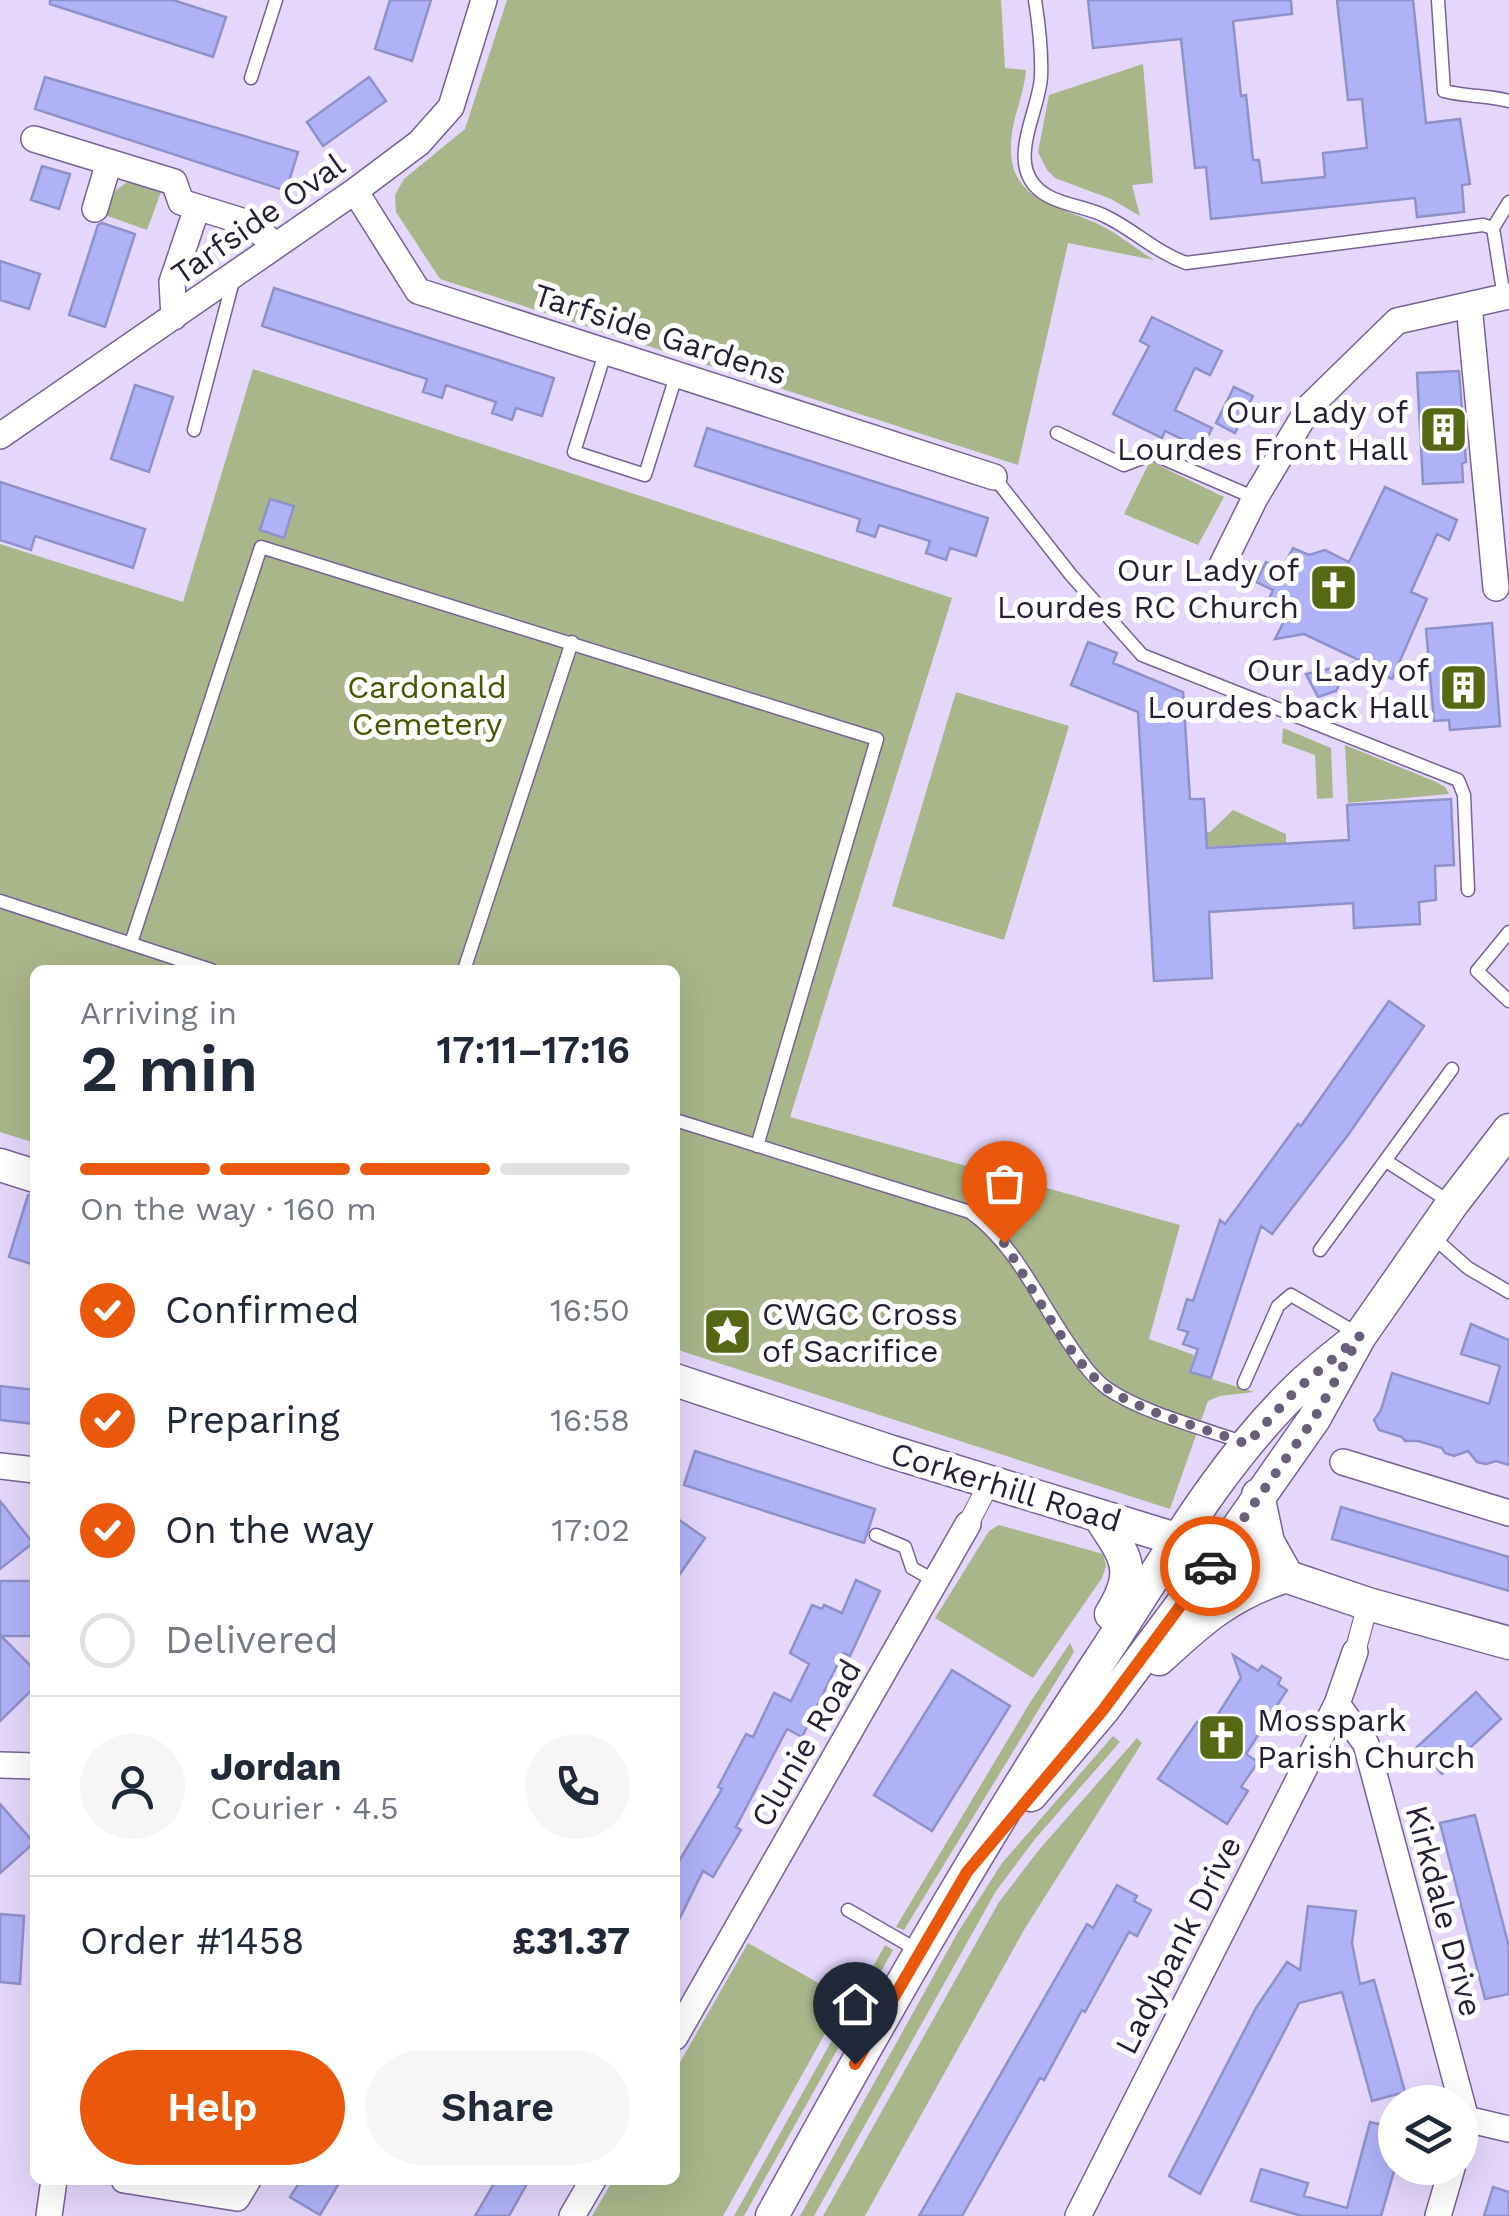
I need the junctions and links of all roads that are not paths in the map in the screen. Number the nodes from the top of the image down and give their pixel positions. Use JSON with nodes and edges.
{"nodes":[{"id":1,"x":276,"y":0,"type":"edge"},
{"id":2,"x":484,"y":0,"type":"edge"},
{"id":3,"x":1034,"y":0,"type":"edge"},
{"id":4,"x":1438,"y":0,"type":"edge"},
{"id":5,"x":251,"y":78,"type":"dead end"},
{"id":6,"x":1509,"y":101,"type":"edge"},
{"id":7,"x":34,"y":139,"type":"dead end"},
{"id":8,"x":109,"y":162,"type":"junction"},
{"id":9,"x":355,"y":192,"type":"junction"},
{"id":10,"x":1509,"y":202,"type":"edge"},
{"id":11,"x":197,"y":208,"type":"junction"},
{"id":12,"x":95,"y":209,"type":"dead end"},
{"id":13,"x":1492,"y":228,"type":"junction"},
{"id":14,"x":276,"y":245,"type":"junction"},
{"id":15,"x":235,"y":276,"type":"junction"},
{"id":16,"x":1506,"y":297,"type":"edge"},
{"id":17,"x":1469,"y":305,"type":"junction"},
{"id":18,"x":174,"y":318,"type":"junction"},
{"id":19,"x":606,"y":350,"type":"junction"},
{"id":20,"x":678,"y":372,"type":"junction"},
{"id":21,"x":194,"y":430,"type":"dead end"},
{"id":22,"x":1057,"y":433,"type":"dead end"},
{"id":23,"x":0,"y":436,"type":"edge"},
{"id":24,"x":994,"y":477,"type":"joint"},
{"id":25,"x":1255,"y":498,"type":"junction"},
{"id":26,"x":1220,"y":569,"type":"dead end"},
{"id":27,"x":1496,"y":588,"type":"dead end"},
{"id":28,"x":572,"y":642,"type":"junction"},
{"id":29,"x":1468,"y":890,"type":"dead end"},
{"id":30,"x":0,"y":901,"type":"edge"},
{"id":31,"x":1509,"y":932,"type":"edge"},
{"id":32,"x":131,"y":944,"type":"junction"},
{"id":33,"x":196,"y":965,"type":"edge"},
{"id":34,"x":466,"y":965,"type":"edge"},
{"id":35,"x":1509,"y":1001,"type":"edge"},
{"id":36,"x":1452,"y":1068,"type":"dead end"},
{"id":37,"x":680,"y":1122,"type":"edge"},
{"id":38,"x":1509,"y":1130,"type":"edge"},
{"id":39,"x":758,"y":1146,"type":"junction"},
{"id":40,"x":1386,"y":1160,"type":"junction"},
{"id":41,"x":0,"y":1165,"type":"edge"},
{"id":42,"x":30,"y":1174,"type":"edge"},
{"id":43,"x":1452,"y":1204,"type":"junction"},
{"id":44,"x":1432,"y":1236,"type":"junction"},
{"id":45,"x":1320,"y":1250,"type":"dead end"},
{"id":46,"x":1509,"y":1292,"type":"edge"},
{"id":47,"x":1360,"y":1336,"type":"junction"},
{"id":48,"x":1244,"y":1383,"type":"dead end"},
{"id":49,"x":680,"y":1387,"type":"edge"},
{"id":50,"x":1247,"y":1444,"type":"junction"},
{"id":51,"x":1343,"y":1462,"type":"dead end"},
{"id":52,"x":0,"y":1466,"type":"edge"},
{"id":53,"x":30,"y":1469,"type":"edge"},
{"id":54,"x":991,"y":1480,"type":"junction"},
{"id":55,"x":1258,"y":1494,"type":"junction"},
{"id":56,"x":1509,"y":1513,"type":"edge"},
{"id":57,"x":1099,"y":1516,"type":"junction"},
{"id":58,"x":968,"y":1524,"type":"joint"},
{"id":59,"x":876,"y":1535,"type":"dead end"},
{"id":60,"x":1179,"y":1540,"type":"junction"},
{"id":61,"x":1220,"y":1553,"type":"junction"},
{"id":62,"x":1287,"y":1576,"type":"junction"},
{"id":63,"x":937,"y":1582,"type":"junction"},
{"id":64,"x":1368,"y":1604,"type":"junction"},
{"id":65,"x":1509,"y":1643,"type":"edge"},
{"id":66,"x":1356,"y":1652,"type":"joint"},
{"id":67,"x":1336,"y":1704,"type":"junction"},
{"id":68,"x":1103,"y":1710,"type":"junction"},
{"id":69,"x":1043,"y":1745,"type":"junction"},
{"id":70,"x":0,"y":1766,"type":"edge"},
{"id":71,"x":30,"y":1766,"type":"edge"},
{"id":72,"x":967,"y":1872,"type":"junction"},
{"id":73,"x":848,"y":1910,"type":"dead end"},
{"id":74,"x":920,"y":1951,"type":"junction"},
{"id":75,"x":680,"y":2028,"type":"edge"},
{"id":76,"x":1452,"y":2085,"type":"edge"},
{"id":77,"x":1478,"y":2129,"type":"edge"},
{"id":78,"x":1509,"y":2130,"type":"edge"},
{"id":79,"x":53,"y":2185,"type":"edge"},
{"id":80,"x":156,"y":2185,"type":"edge"},
{"id":81,"x":245,"y":2185,"type":"edge"},
{"id":82,"x":590,"y":2185,"type":"edge"},
{"id":83,"x":1447,"y":2185,"type":"edge"},
{"id":84,"x":1083,"y":2215,"type":"edge"},
{"id":85,"x":50,"y":2216,"type":"edge"},
{"id":86,"x":572,"y":2216,"type":"edge"},
{"id":87,"x":772,"y":2216,"type":"edge"},
{"id":88,"x":1438,"y":2216,"type":"edge"}],
"edges":[{"from":1,"to":5,"type":"lane"},
{"from":2,"to":9,"type":"street","name":"Tarfside Oval"},
{"from":3,"to":13,"type":"lane"},
{"from":4,"to":6,"type":"lane"},
{"from":7,"to":8,"type":"street"},
{"from":8,"to":11,"type":"street"},
{"from":8,"to":12,"type":"street"},
{"from":9,"to":14,"type":"street","name":"Tarfside Oval"},
{"from":9,"to":19,"type":"street","name":"Tarfside Gardens"},
{"from":10,"to":13,"type":"lane"},
{"from":11,"to":14,"type":"street"},
{"from":11,"to":18,"type":"street"},
{"from":13,"to":16,"type":"lane"},
{"from":14,"to":15,"type":"street","name":"Tarfside Oval"},
{"from":15,"to":18,"type":"street","name":"Tarfside Oval"},
{"from":15,"to":21,"type":"lane"},
{"from":16,"to":17,"type":"street"},
{"from":17,"to":25,"type":"street"},
{"from":17,"to":27,"type":"street"},
{"from":18,"to":23,"type":"street","name":"Tarfside Oval"},
{"from":19,"to":20,"type":"street","name":"Tarfside Gardens"},
{"from":19,"to":20,"type":"lane"},
{"from":20,"to":24,"type":"street","name":"Tarfside Gardens"},
{"from":22,"to":25,"type":"lane"},
{"from":24,"to":29,"type":"lane"},
{"from":25,"to":26,"type":"street"},
{"from":28,"to":32,"type":"lane"},
{"from":28,"to":34,"type":"lane"},
{"from":28,"to":39,"type":"lane"},
{"from":30,"to":32,"type":"lane"},
{"from":31,"to":35,"type":"lane"},
{"from":32,"to":33,"type":"lane"},
{"from":36,"to":40,"type":"lane"},
{"from":37,"to":39,"type":"lane"},
{"from":38,"to":43,"type":"street"},
{"from":39,"to":50,"type":"lane"},
{"from":40,"to":43,"type":"lane"},
{"from":40,"to":45,"type":"lane"},
{"from":41,"to":42,"type":"street"},
{"from":43,"to":44,"type":"street"},
{"from":44,"to":46,"type":"lane"},
{"from":44,"to":47,"type":"street"},
{"from":47,"to":48,"type":"lane"},
{"from":47,"to":50,"type":"street"},
{"from":47,"to":55,"type":"street"},
{"from":49,"to":54,"type":"street","name":"Corkerhill Road"},
{"from":50,"to":60,"type":"street"},
{"from":51,"to":56,"type":"street"},
{"from":52,"to":53,"type":"street"},
{"from":54,"to":57,"type":"street","name":"Corkerhill Road"},
{"from":54,"to":58,"type":"street","name":"Clunie Road"},
{"from":55,"to":61,"type":"street"},
{"from":55,"to":62,"type":"street"},
{"from":57,"to":60,"type":"street","name":"Corkerhill Road"},
{"from":57,"to":69,"type":"street"},
{"from":58,"to":63,"type":"street","name":"Clunie Road"},
{"from":59,"to":63,"type":"lane"},
{"from":60,"to":61,"type":"street","name":"Corkerhill Road"},
{"from":60,"to":69,"type":"street"},
{"from":61,"to":62,"type":"street","name":"Corkerhill Road"},
{"from":61,"to":68,"type":"street"},
{"from":62,"to":64,"type":"street","name":"Corkerhill Road"},
{"from":62,"to":68,"type":"street"},
{"from":63,"to":75,"type":"street","name":"Clunie Road"},
{"from":64,"to":65,"type":"street","name":"Corkerhill Road"},
{"from":64,"to":66,"type":"street"},
{"from":66,"to":67,"type":"street"},
{"from":67,"to":76,"type":"street","name":"Kirkdale Drive"},
{"from":67,"to":84,"type":"street","name":"Ladybank Drive"},
{"from":68,"to":72,"type":"street"},
{"from":69,"to":72,"type":"street"},
{"from":70,"to":71,"type":"street"},
{"from":72,"to":74,"type":"street"},
{"from":73,"to":74,"type":"lane"},
{"from":74,"to":87,"type":"street"},
{"from":77,"to":78,"type":"street"},
{"from":79,"to":85,"type":"street"},
{"from":80,"to":81,"type":"street"},
{"from":82,"to":86,"type":"street"},
{"from":83,"to":88,"type":"street"}]}
